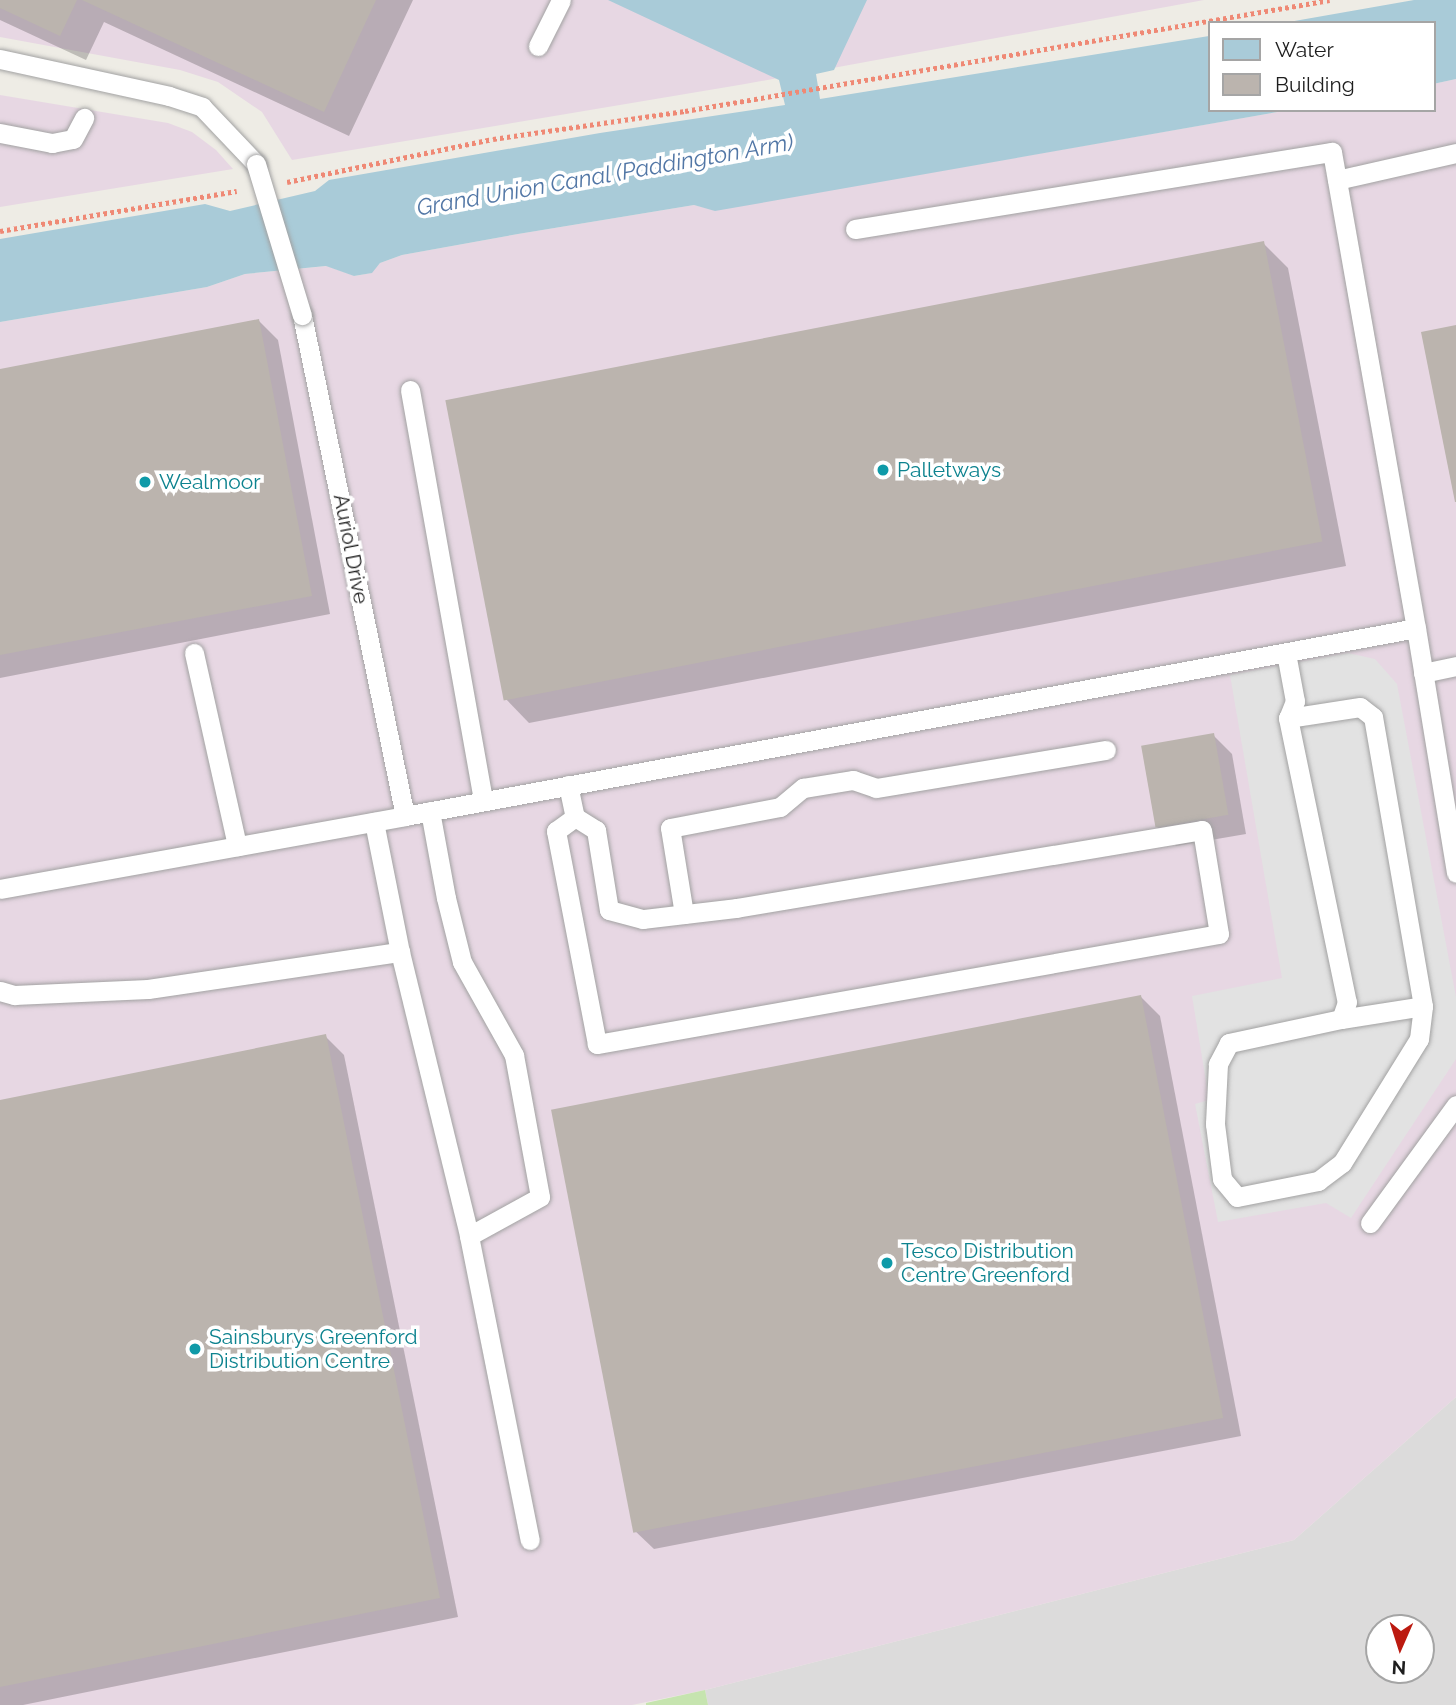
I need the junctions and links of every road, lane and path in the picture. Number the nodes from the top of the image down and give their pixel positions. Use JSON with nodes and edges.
{"nodes":[{"id":1,"x":561,"y":0,"type":"edge"},
{"id":2,"x":1330,"y":0,"type":"edge"},
{"id":3,"x":538,"y":46,"type":"dead end"},
{"id":4,"x":0,"y":59,"type":"edge"},
{"id":5,"x":85,"y":118,"type":"dead end"},
{"id":6,"x":0,"y":133,"type":"edge"},
{"id":7,"x":1456,"y":153,"type":"edge"},
{"id":8,"x":1337,"y":180,"type":"junction"},
{"id":9,"x":274,"y":185,"type":"dead end"},
{"id":10,"x":250,"y":189,"type":"dead end"},
{"id":11,"x":855,"y":229,"type":"dead end"},
{"id":12,"x":0,"y":231,"type":"edge"},
{"id":13,"x":410,"y":390,"type":"dead end"},
{"id":14,"x":1416,"y":628,"type":"junction"},
{"id":15,"x":194,"y":653,"type":"dead end"},
{"id":16,"x":1286,"y":653,"type":"junction"},
{"id":17,"x":1456,"y":666,"type":"edge"},
{"id":18,"x":1423,"y":673,"type":"junction"},
{"id":19,"x":1289,"y":718,"type":"junction"},
{"id":20,"x":1106,"y":750,"type":"dead end"},
{"id":21,"x":568,"y":785,"type":"junction"},
{"id":22,"x":483,"y":801,"type":"junction"},
{"id":23,"x":430,"y":811,"type":"junction"},
{"id":24,"x":405,"y":816,"type":"junction"},
{"id":25,"x":575,"y":817,"type":"junction"},
{"id":26,"x":374,"y":822,"type":"junction"},
{"id":27,"x":237,"y":846,"type":"junction"},
{"id":28,"x":1456,"y":873,"type":"edge"},
{"id":29,"x":0,"y":888,"type":"edge"},
{"id":30,"x":684,"y":914,"type":"junction"},
{"id":31,"x":400,"y":952,"type":"junction"},
{"id":32,"x":0,"y":991,"type":"edge"},
{"id":33,"x":1423,"y":1006,"type":"junction"},
{"id":34,"x":1341,"y":1019,"type":"junction"},
{"id":35,"x":1456,"y":1105,"type":"edge"},
{"id":36,"x":1370,"y":1223,"type":"dead end"},
{"id":37,"x":470,"y":1236,"type":"junction"},
{"id":38,"x":530,"y":1540,"type":"dead end"}],
"edges":[{"from":1,"to":3,"type":"lane"},
{"from":2,"to":9,"type":"path"},
{"from":4,"to":24,"type":"lane","name":"Auriol Drive","bridge":true},
{"from":5,"to":6,"type":"lane"},
{"from":7,"to":8,"type":"lane"},
{"from":8,"to":11,"type":"lane"},
{"from":8,"to":14,"type":"lane"},
{"from":10,"to":12,"type":"path"},
{"from":13,"to":22,"type":"lane"},
{"from":14,"to":16,"type":"lane"},
{"from":14,"to":18,"type":"lane"},
{"from":15,"to":27,"type":"lane"},
{"from":16,"to":19,"type":"lane"},
{"from":16,"to":21,"type":"lane"},
{"from":17,"to":18,"type":"lane"},
{"from":18,"to":28,"type":"lane"},
{"from":19,"to":33,"type":"lane"},
{"from":19,"to":34,"type":"lane"},
{"from":20,"to":30,"type":"lane"},
{"from":21,"to":22,"type":"lane"},
{"from":21,"to":25,"type":"lane"},
{"from":22,"to":23,"type":"lane"},
{"from":23,"to":24,"type":"lane"},
{"from":23,"to":37,"type":"lane"},
{"from":24,"to":26,"type":"lane"},
{"from":25,"to":30,"type":"lane"},
{"from":25,"to":30,"type":"lane"},
{"from":26,"to":27,"type":"lane"},
{"from":26,"to":31,"type":"lane"},
{"from":27,"to":29,"type":"lane"},
{"from":31,"to":32,"type":"lane"},
{"from":31,"to":37,"type":"lane"},
{"from":33,"to":34,"type":"lane"},
{"from":33,"to":34,"type":"lane"},
{"from":35,"to":36,"type":"lane"},
{"from":37,"to":38,"type":"lane"}]}
